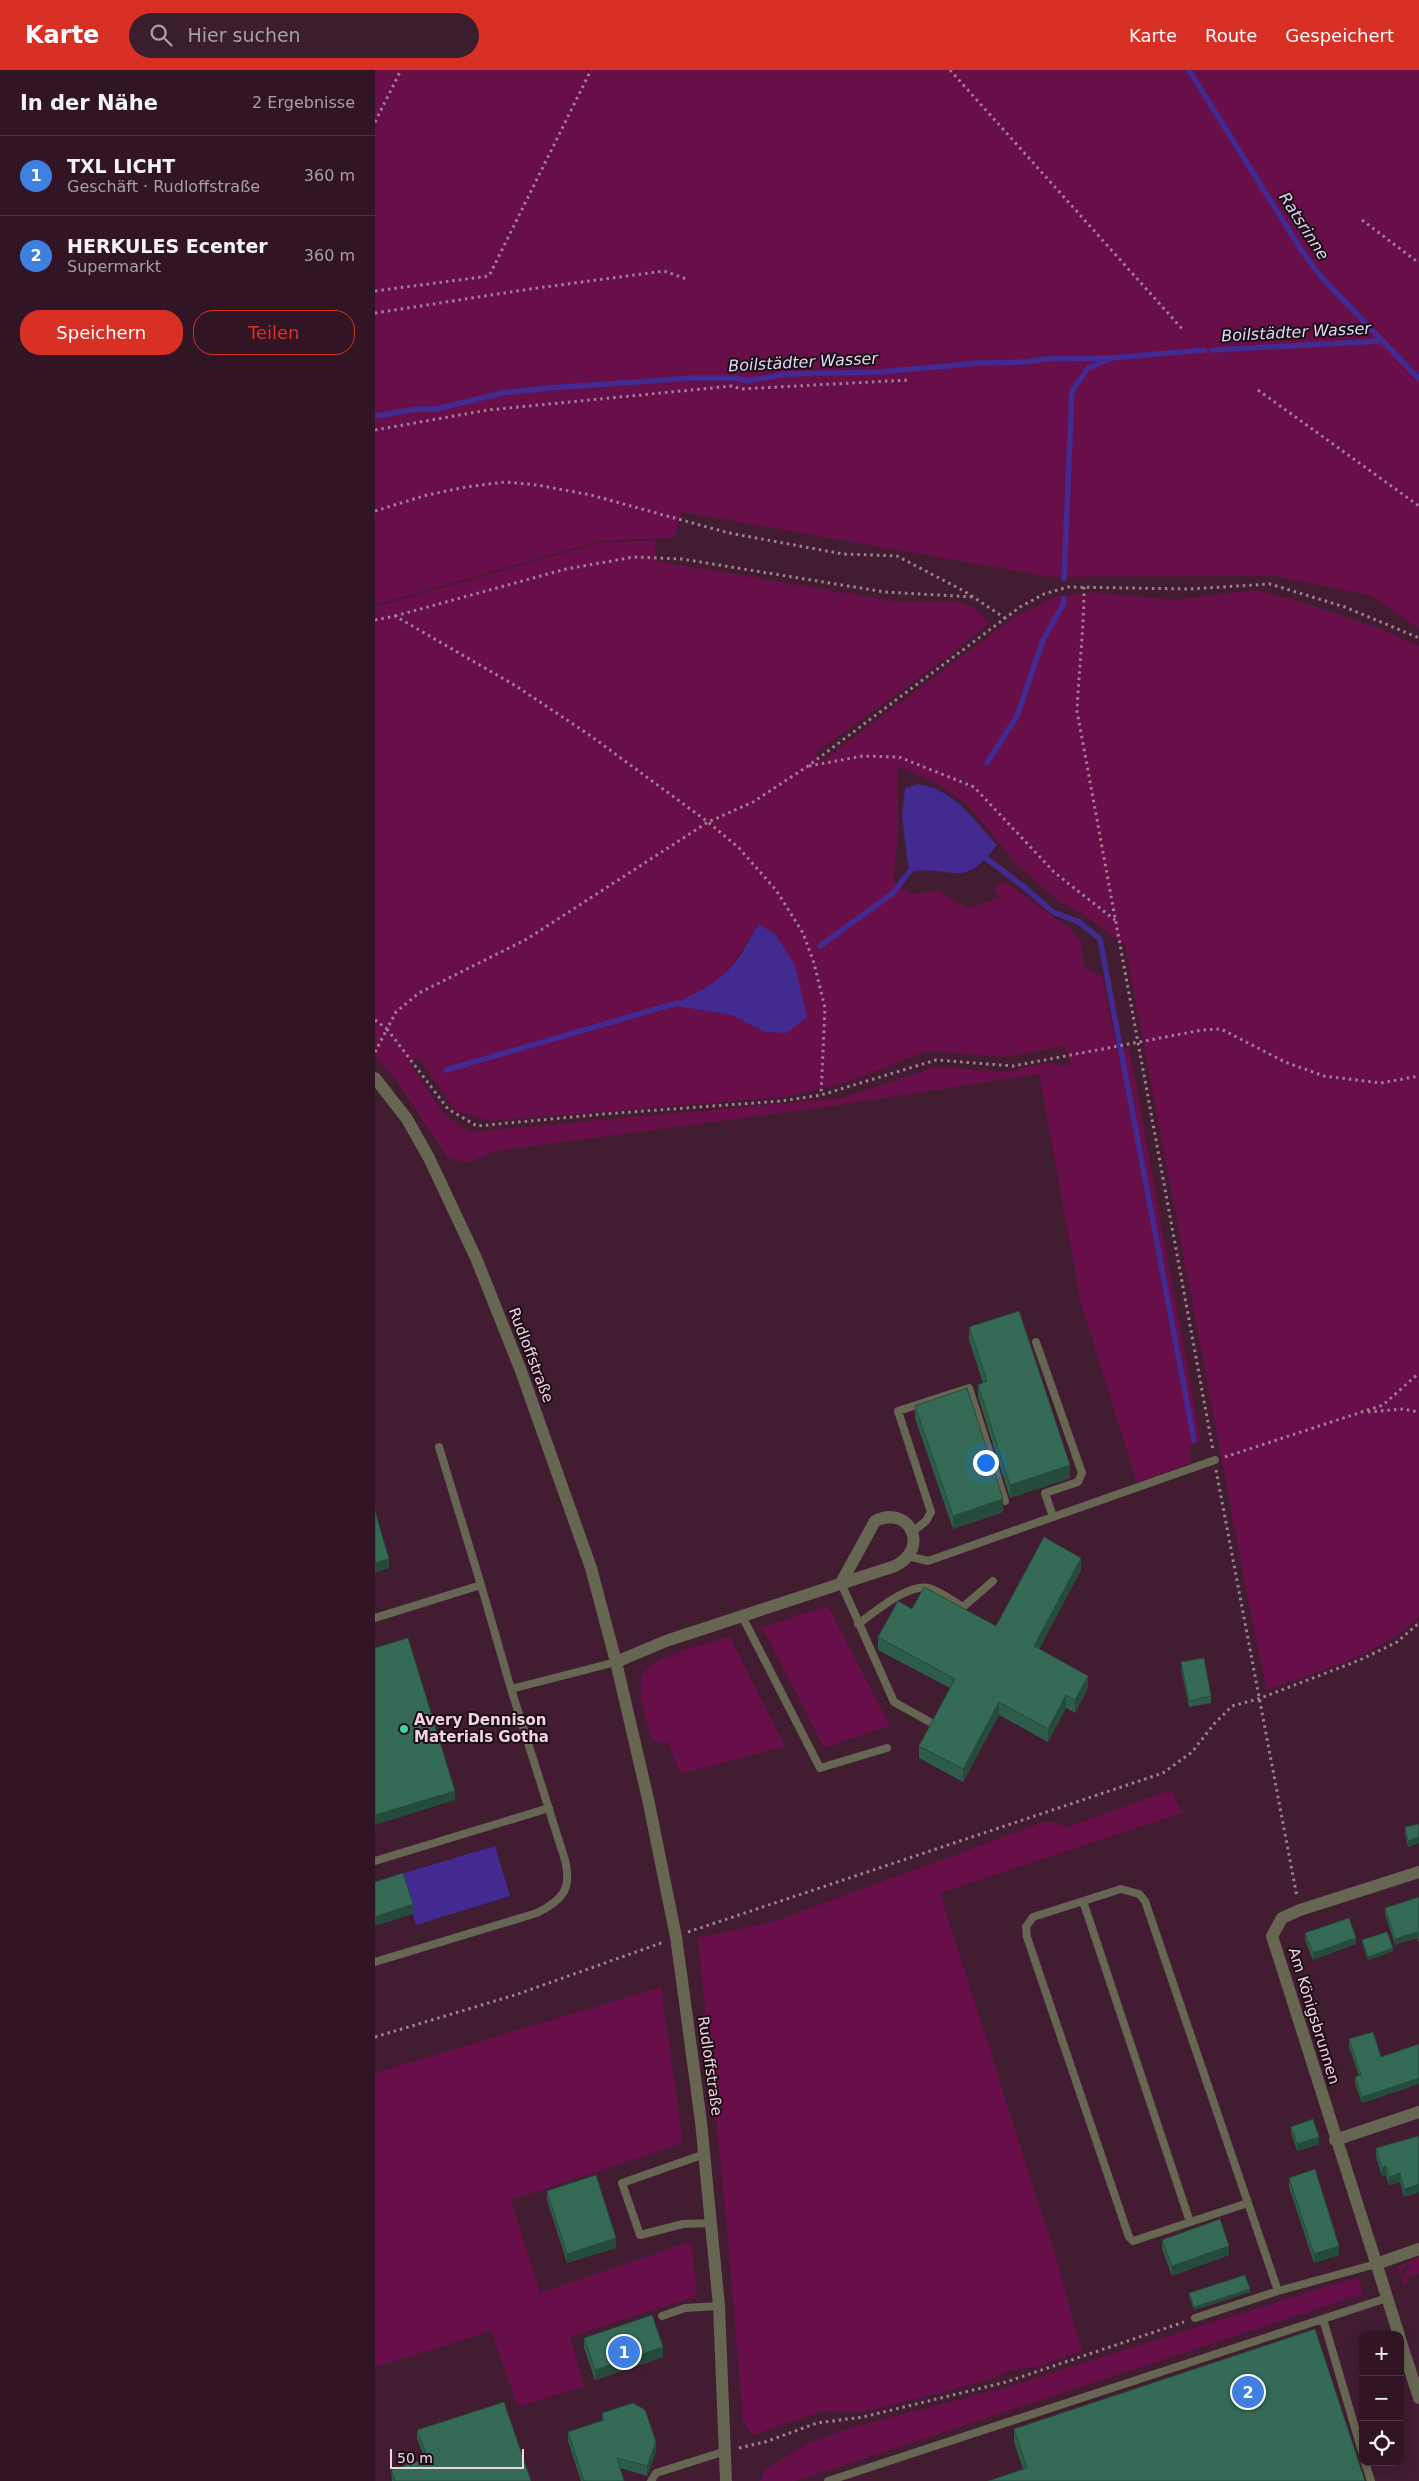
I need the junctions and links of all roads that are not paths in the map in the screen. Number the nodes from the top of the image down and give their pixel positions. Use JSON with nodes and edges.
{"nodes":[{"id":1,"x":375,"y":1078,"type":"edge"},
{"id":2,"x":1036,"y":1342,"type":"dead end"},
{"id":3,"x":439,"y":1447,"type":"dead end"},
{"id":4,"x":1215,"y":1460,"type":"road end"},
{"id":5,"x":1005,"y":1501,"type":"dead end"},
{"id":6,"x":1053,"y":1517,"type":"junction"},
{"id":7,"x":912,"y":1532,"type":"junction"},
{"id":8,"x":908,"y":1556,"type":"junction"},
{"id":9,"x":993,"y":1581,"type":"dead end"},
{"id":10,"x":841,"y":1583,"type":"junction"},
{"id":11,"x":481,"y":1585,"type":"junction"},
{"id":12,"x":742,"y":1616,"type":"junction"},
{"id":13,"x":375,"y":1618,"type":"edge"},
{"id":14,"x":858,"y":1624,"type":"junction"},
{"id":15,"x":616,"y":1662,"type":"junction"},
{"id":16,"x":511,"y":1689,"type":"junction"},
{"id":17,"x":930,"y":1722,"type":"edge"},
{"id":18,"x":887,"y":1748,"type":"dead end"},
{"id":19,"x":549,"y":1808,"type":"junction"},
{"id":20,"x":375,"y":1861,"type":"edge"},
{"id":21,"x":1419,"y":1872,"type":"edge"},
{"id":22,"x":1083,"y":1901,"type":"junction"},
{"id":23,"x":375,"y":1962,"type":"edge"},
{"id":24,"x":1419,"y":2112,"type":"edge"},
{"id":25,"x":1335,"y":2140,"type":"junction"},
{"id":26,"x":705,"y":2154,"type":"junction"},
{"id":27,"x":1248,"y":2203,"type":"junction"},
{"id":28,"x":1190,"y":2222,"type":"junction"},
{"id":29,"x":711,"y":2223,"type":"junction"},
{"id":30,"x":1419,"y":2249,"type":"edge"},
{"id":31,"x":1376,"y":2264,"type":"junction"},
{"id":32,"x":1278,"y":2291,"type":"junction"},
{"id":33,"x":1387,"y":2298,"type":"junction"},
{"id":34,"x":719,"y":2306,"type":"junction"},
{"id":35,"x":661,"y":2316,"type":"dead end"},
{"id":36,"x":1195,"y":2318,"type":"road end"},
{"id":37,"x":1323,"y":2320,"type":"junction"},
{"id":38,"x":1398,"y":2331,"type":"edge"},
{"id":39,"x":1404,"y":2351,"type":"edge"},
{"id":40,"x":1419,"y":2398,"type":"edge"},
{"id":41,"x":1359,"y":2442,"type":"edge"},
{"id":42,"x":726,"y":2451,"type":"junction"},
{"id":43,"x":1366,"y":2466,"type":"edge"},
{"id":44,"x":651,"y":2481,"type":"edge"},
{"id":45,"x":726,"y":2481,"type":"edge"},
{"id":46,"x":828,"y":2481,"type":"edge"},
{"id":47,"x":1371,"y":2481,"type":"edge"}],
"edges":[{"from":1,"to":15,"type":"street","name":"Rudloffstraße"},
{"from":2,"to":6,"type":"lane"},
{"from":3,"to":11,"type":"lane"},
{"from":4,"to":6,"type":"lane"},
{"from":5,"to":7,"type":"lane"},
{"from":6,"to":8,"type":"lane"},
{"from":7,"to":8,"type":"street"},
{"from":7,"to":10,"type":"street"},
{"from":8,"to":10,"type":"street"},
{"from":9,"to":14,"type":"lane"},
{"from":10,"to":12,"type":"street"},
{"from":10,"to":14,"type":"lane"},
{"from":11,"to":13,"type":"lane"},
{"from":11,"to":16,"type":"lane"},
{"from":12,"to":15,"type":"street"},
{"from":12,"to":18,"type":"lane"},
{"from":14,"to":17,"type":"lane"},
{"from":15,"to":16,"type":"lane"},
{"from":15,"to":26,"type":"street","name":"Rudloffstraße"},
{"from":16,"to":19,"type":"lane"},
{"from":19,"to":20,"type":"lane"},
{"from":19,"to":23,"type":"lane"},
{"from":21,"to":25,"type":"street","name":"Am Königsbrunnen"},
{"from":22,"to":27,"type":"lane"},
{"from":22,"to":28,"type":"lane"},
{"from":22,"to":28,"type":"lane"},
{"from":24,"to":25,"type":"street"},
{"from":25,"to":31,"type":"street","name":"Am Königsbrunnen"},
{"from":26,"to":29,"type":"street","name":"Rudloffstraße"},
{"from":26,"to":29,"type":"lane"},
{"from":27,"to":28,"type":"lane"},
{"from":27,"to":32,"type":"lane"},
{"from":29,"to":34,"type":"street","name":"Rudloffstraße"},
{"from":30,"to":31,"type":"street"},
{"from":31,"to":32,"type":"lane"},
{"from":31,"to":33,"type":"street","name":"Am Königsbrunnen"},
{"from":32,"to":36,"type":"lane"},
{"from":33,"to":37,"type":"lane"},
{"from":33,"to":38,"type":"street","name":"Am Königsbrunnen"},
{"from":34,"to":35,"type":"lane"},
{"from":34,"to":42,"type":"street","name":"Rudloffstraße"},
{"from":37,"to":41,"type":"lane"},
{"from":37,"to":46,"type":"lane"},
{"from":39,"to":40,"type":"street"},
{"from":42,"to":44,"type":"lane"},
{"from":42,"to":45,"type":"street","name":"Rudloffstraße"},
{"from":43,"to":47,"type":"lane"}]}
